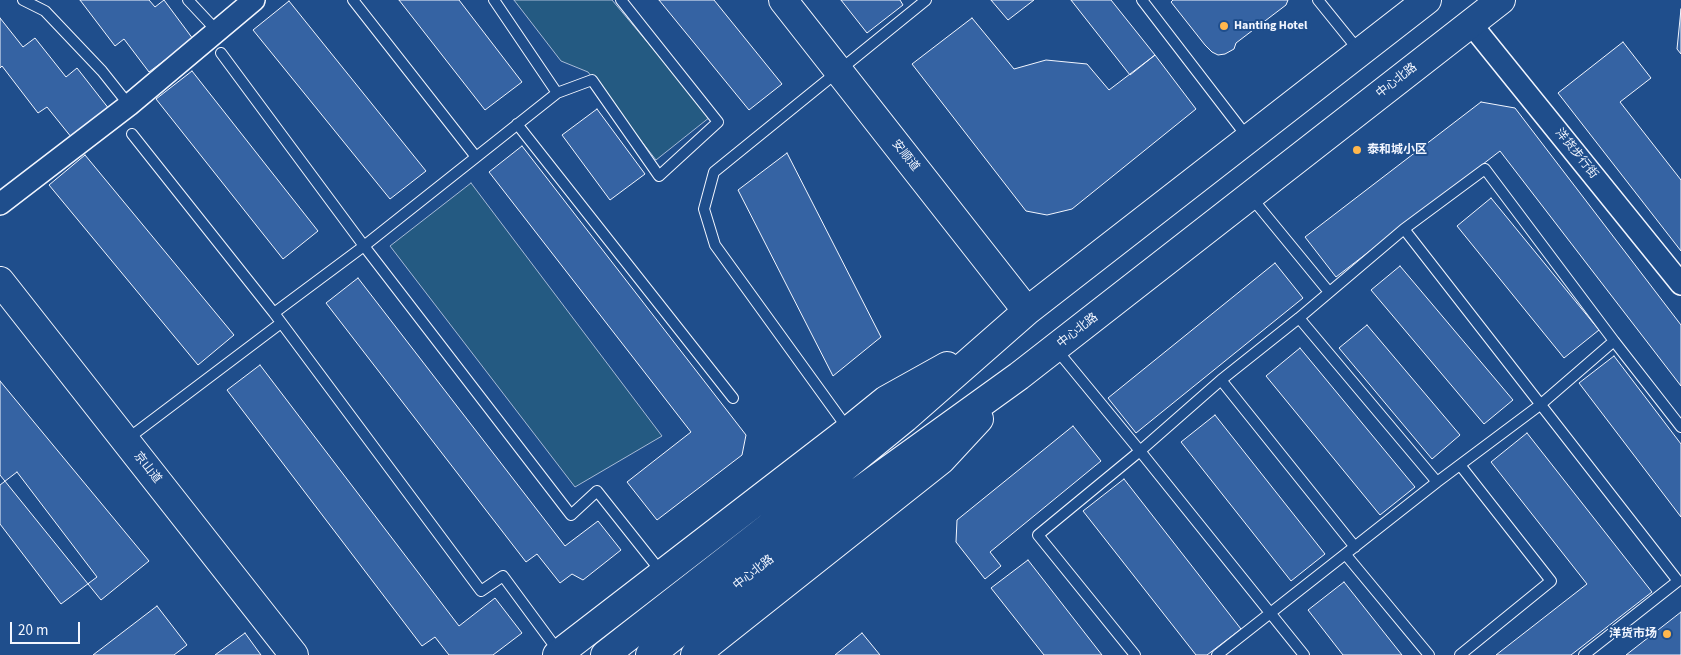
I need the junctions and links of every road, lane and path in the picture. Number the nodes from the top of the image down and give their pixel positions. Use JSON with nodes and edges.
{"nodes":[{"id":1,"x":23,"y":0,"type":"edge"},
{"id":2,"x":188,"y":0,"type":"edge"},
{"id":3,"x":254,"y":0,"type":"edge"},
{"id":4,"x":353,"y":0,"type":"edge"},
{"id":5,"x":494,"y":0,"type":"edge"},
{"id":6,"x":621,"y":0,"type":"edge"},
{"id":7,"x":783,"y":0,"type":"edge"},
{"id":8,"x":926,"y":0,"type":"edge"},
{"id":9,"x":1142,"y":0,"type":"edge"},
{"id":10,"x":1318,"y":0,"type":"edge"},
{"id":11,"x":1427,"y":0,"type":"edge"},
{"id":12,"x":1501,"y":0,"type":"edge"},
{"id":13,"x":915,"y":4,"type":"edge"},
{"id":14,"x":1471,"y":24,"type":"junction"},
{"id":15,"x":218,"y":31,"type":"junction"},
{"id":16,"x":1360,"y":52,"type":"junction"},
{"id":17,"x":221,"y":53,"type":"dead end"},
{"id":18,"x":838,"y":72,"type":"junction"},
{"id":19,"x":557,"y":93,"type":"junction"},
{"id":20,"x":129,"y":105,"type":"junction"},
{"id":21,"x":517,"y":124,"type":"junction"},
{"id":22,"x":132,"y":134,"type":"dead end"},
{"id":23,"x":1249,"y":139,"type":"junction"},
{"id":24,"x":476,"y":157,"type":"junction"},
{"id":25,"x":1251,"y":196,"type":"junction"},
{"id":26,"x":0,"y":204,"type":"edge"},
{"id":27,"x":1404,"y":229,"type":"junction"},
{"id":28,"x":364,"y":246,"type":"junction"},
{"id":29,"x":0,"y":281,"type":"edge"},
{"id":30,"x":1681,"y":284,"type":"edge"},
{"id":31,"x":1329,"y":292,"type":"junction"},
{"id":32,"x":1027,"y":311,"type":"junction"},
{"id":33,"x":274,"y":313,"type":"junction"},
{"id":34,"x":1300,"y":318,"type":"junction"},
{"id":35,"x":281,"y":323,"type":"junction"},
{"id":36,"x":1614,"y":341,"type":"junction"},
{"id":37,"x":992,"y":342,"type":"junction"},
{"id":38,"x":1056,"y":348,"type":"junction"},
{"id":39,"x":1019,"y":376,"type":"junction"},
{"id":40,"x":1221,"y":380,"type":"junction"},
{"id":41,"x":733,"y":398,"type":"dead end"},
{"id":42,"x":1540,"y":405,"type":"junction"},
{"id":43,"x":1681,"y":427,"type":"edge"},
{"id":44,"x":849,"y":430,"type":"junction"},
{"id":45,"x":126,"y":441,"type":"junction"},
{"id":46,"x":1140,"y":451,"type":"junction"},
{"id":47,"x":1460,"y":465,"type":"junction"},
{"id":48,"x":1437,"y":482,"type":"junction"},
{"id":49,"x":1355,"y":547,"type":"junction"},
{"id":50,"x":1346,"y":554,"type":"junction"},
{"id":51,"x":662,"y":574,"type":"junction"},
{"id":52,"x":1270,"y":613,"type":"junction"},
{"id":53,"x":559,"y":654,"type":"edge"},
{"id":54,"x":294,"y":655,"type":"edge"},
{"id":55,"x":605,"y":655,"type":"edge"},
{"id":56,"x":650,"y":655,"type":"edge"},
{"id":57,"x":695,"y":655,"type":"edge"},
{"id":58,"x":1135,"y":655,"type":"edge"},
{"id":59,"x":1217,"y":655,"type":"edge"},
{"id":60,"x":1304,"y":655,"type":"edge"},
{"id":61,"x":1429,"y":655,"type":"edge"},
{"id":62,"x":1460,"y":655,"type":"edge"},
{"id":63,"x":1584,"y":655,"type":"edge"}],
"edges":[{"from":1,"to":20,"type":"lane"},
{"from":2,"to":15,"type":"lane"},
{"from":3,"to":15,"type":"street"},
{"from":4,"to":24,"type":"lane"},
{"from":5,"to":19,"type":"lane"},
{"from":6,"to":19,"type":"lane"},
{"from":7,"to":18,"type":"main road","name":"安顺道"},
{"from":8,"to":13,"type":"lane"},
{"from":9,"to":23,"type":"lane"},
{"from":10,"to":16,"type":"lane"},
{"from":11,"to":16,"type":"main road"},
{"from":12,"to":14,"type":"main road","name":"中心北路"},
{"from":13,"to":18,"type":"lane"},
{"from":14,"to":25,"type":"main road","name":"中心北路"},
{"from":14,"to":30,"type":"street","name":"洋货步行街"},
{"from":15,"to":20,"type":"street"},
{"from":16,"to":23,"type":"main road"},
{"from":17,"to":28,"type":"lane"},
{"from":18,"to":32,"type":"main road","name":"安顺道"},
{"from":18,"to":44,"type":"lane"},
{"from":19,"to":21,"type":"lane"},
{"from":20,"to":26,"type":"street"},
{"from":21,"to":24,"type":"lane"},
{"from":21,"to":41,"type":"lane"},
{"from":22,"to":33,"type":"lane"},
{"from":23,"to":32,"type":"main road"},
{"from":24,"to":28,"type":"lane"},
{"from":25,"to":31,"type":"lane"},
{"from":25,"to":38,"type":"main road","name":"中心北路"},
{"from":27,"to":31,"type":"lane"},
{"from":27,"to":36,"type":"lane"},
{"from":27,"to":42,"type":"lane"},
{"from":28,"to":33,"type":"lane"},
{"from":28,"to":51,"type":"lane"},
{"from":29,"to":45,"type":"main road","name":"京山道"},
{"from":31,"to":34,"type":"lane"},
{"from":32,"to":37,"type":"main road"},
{"from":33,"to":35,"type":"lane"},
{"from":34,"to":40,"type":"lane"},
{"from":34,"to":48,"type":"lane"},
{"from":35,"to":45,"type":"lane"},
{"from":35,"to":53,"type":"lane"},
{"from":36,"to":42,"type":"lane"},
{"from":36,"to":43,"type":"lane"},
{"from":37,"to":44,"type":"main road"},
{"from":37,"to":55,"type":"main road"},
{"from":38,"to":39,"type":"main road","name":"中心北路"},
{"from":38,"to":46,"type":"lane"},
{"from":39,"to":56,"type":"main road","name":"中心北路"},
{"from":39,"to":57,"type":"main road"},
{"from":40,"to":46,"type":"lane"},
{"from":40,"to":49,"type":"lane"},
{"from":42,"to":47,"type":"lane"},
{"from":42,"to":63,"type":"lane"},
{"from":44,"to":51,"type":"main road"},
{"from":45,"to":54,"type":"main road","name":"京山道"},
{"from":46,"to":52,"type":"lane"},
{"from":46,"to":58,"type":"lane"},
{"from":47,"to":48,"type":"lane"},
{"from":47,"to":62,"type":"lane"},
{"from":48,"to":49,"type":"lane"},
{"from":49,"to":50,"type":"lane"},
{"from":50,"to":52,"type":"lane"},
{"from":50,"to":61,"type":"lane"},
{"from":51,"to":53,"type":"main road"},
{"from":52,"to":59,"type":"lane"},
{"from":52,"to":60,"type":"lane"}]}
